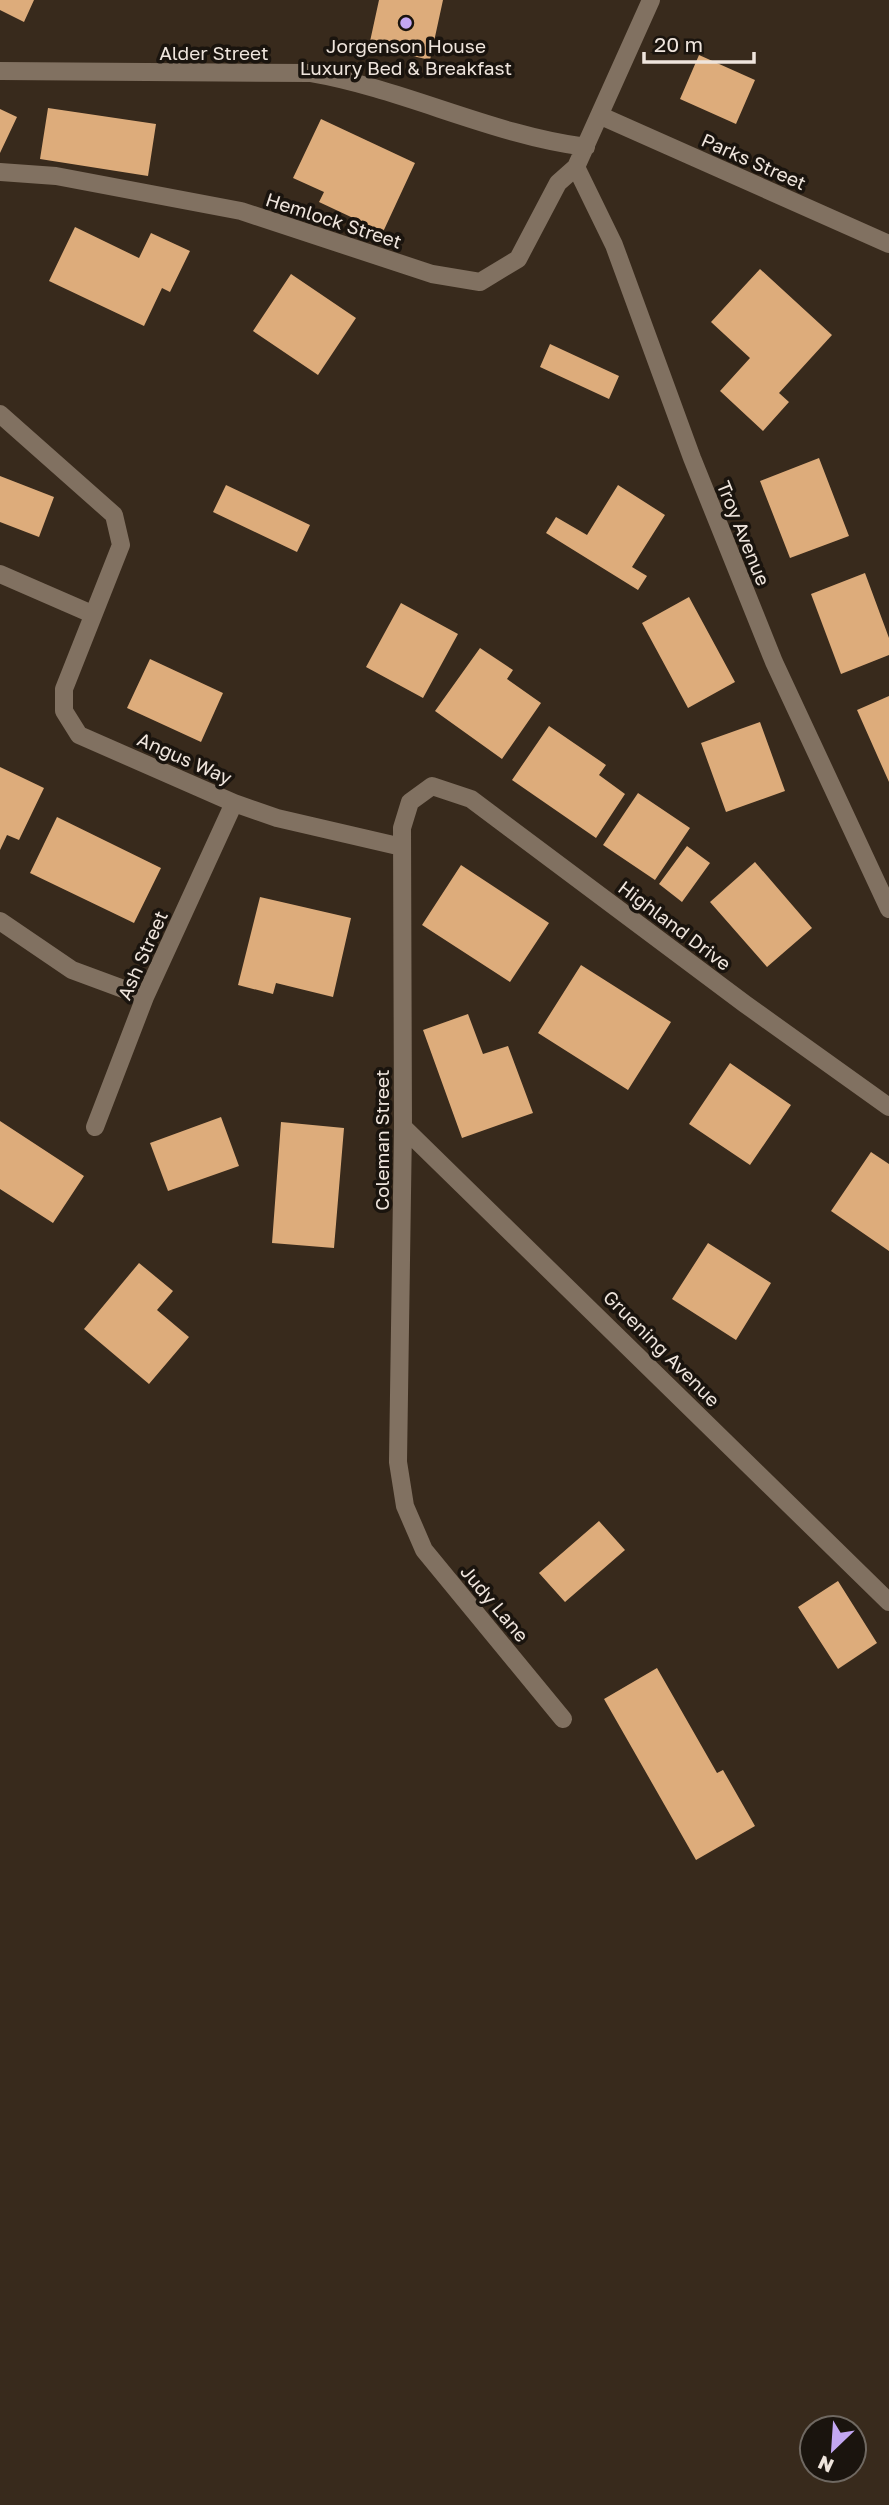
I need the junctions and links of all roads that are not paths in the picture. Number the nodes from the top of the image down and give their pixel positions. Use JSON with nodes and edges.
{"nodes":[{"id":1,"x":651,"y":0,"type":"edge"},
{"id":2,"x":0,"y":71,"type":"edge"},
{"id":3,"x":601,"y":116,"type":"junction"},
{"id":4,"x":586,"y":148,"type":"junction"},
{"id":5,"x":576,"y":167,"type":"junction"},
{"id":6,"x":0,"y":173,"type":"edge"},
{"id":7,"x":889,"y":244,"type":"edge"},
{"id":8,"x":0,"y":414,"type":"edge"},
{"id":9,"x":0,"y":575,"type":"edge"},
{"id":10,"x":92,"y":614,"type":"junction"},
{"id":11,"x":432,"y":786,"type":"joint"},
{"id":12,"x":234,"y":803,"type":"junction"},
{"id":13,"x":402,"y":847,"type":"junction"},
{"id":14,"x":889,"y":909,"type":"edge"},
{"id":15,"x":0,"y":921,"type":"edge"},
{"id":16,"x":145,"y":997,"type":"junction"},
{"id":17,"x":889,"y":1107,"type":"edge"},
{"id":18,"x":94,"y":1127,"type":"dead end"},
{"id":19,"x":403,"y":1127,"type":"junction"},
{"id":20,"x":405,"y":1506,"type":"joint"},
{"id":21,"x":889,"y":1602,"type":"edge"},
{"id":22,"x":563,"y":1719,"type":"dead end"}],
"edges":[{"from":1,"to":3,"type":"street","name":"Hemlock Street"},
{"from":2,"to":4,"type":"street","name":"Alder Street"},
{"from":3,"to":4,"type":"street","name":"Hemlock Street"},
{"from":3,"to":7,"type":"street","name":"Parks Street"},
{"from":4,"to":5,"type":"street","name":"Hemlock Street"},
{"from":5,"to":6,"type":"street","name":"Hemlock Street"},
{"from":5,"to":14,"type":"street","name":"Troy Avenue"},
{"from":8,"to":10,"type":"street","name":"Angus Way"},
{"from":9,"to":10,"type":"street"},
{"from":10,"to":12,"type":"street","name":"Angus Way"},
{"from":11,"to":13,"type":"street","name":"Coleman Street"},
{"from":11,"to":17,"type":"street","name":"Highland Drive"},
{"from":12,"to":13,"type":"street","name":"Angus Way"},
{"from":12,"to":16,"type":"street","name":"Ash Street"},
{"from":13,"to":19,"type":"street","name":"Coleman Street"},
{"from":15,"to":16,"type":"street"},
{"from":16,"to":18,"type":"street","name":"Ash Street"},
{"from":19,"to":20,"type":"street","name":"Coleman Street"},
{"from":19,"to":21,"type":"street","name":"Gruening Avenue"},
{"from":20,"to":22,"type":"street","name":"Judy Lane"}]}
